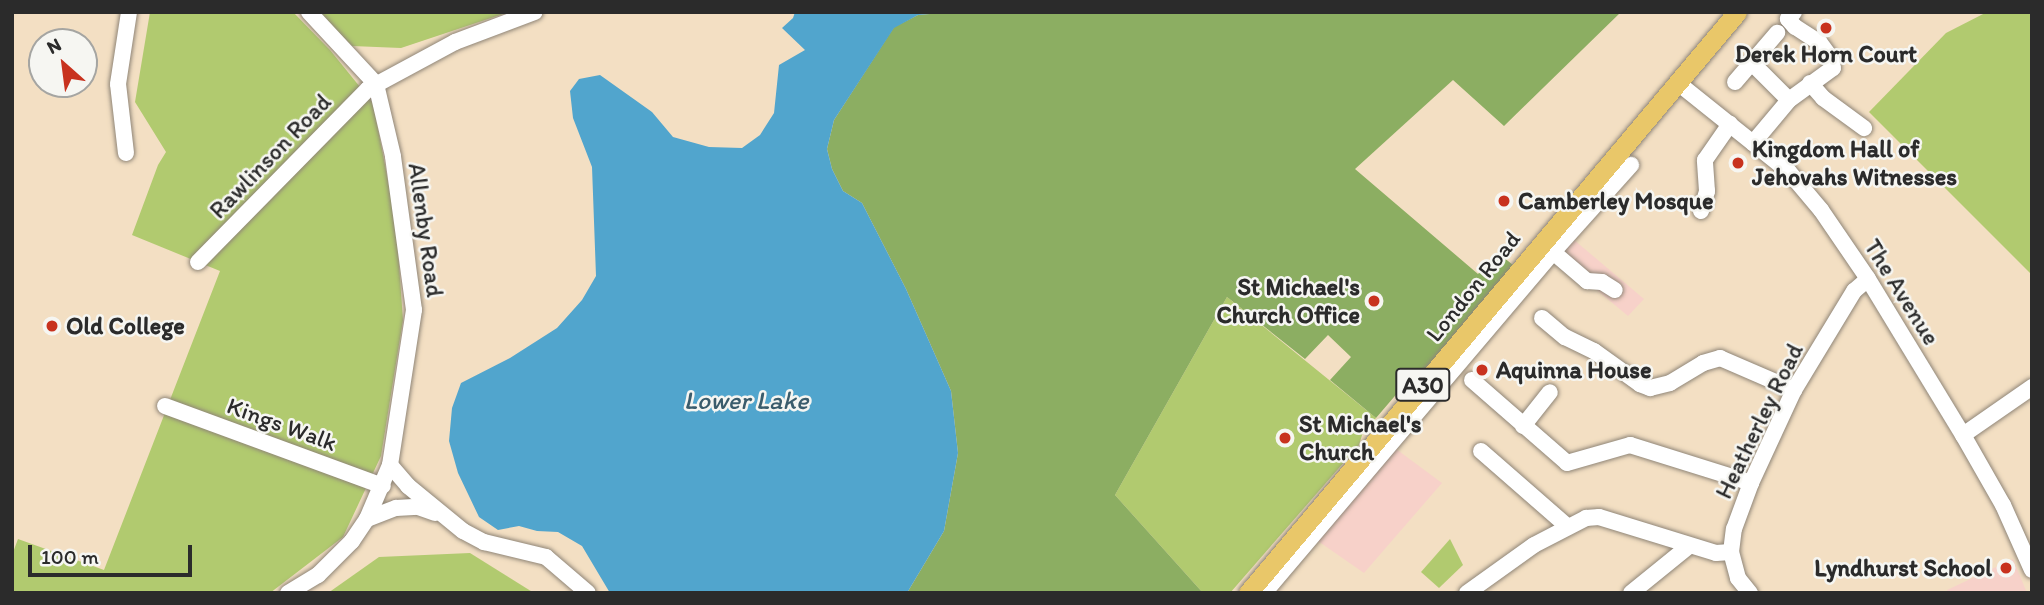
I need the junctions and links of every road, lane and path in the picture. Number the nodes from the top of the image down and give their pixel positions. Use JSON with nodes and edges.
{"nodes":[{"id":1,"x":129,"y":12,"type":"edge"},
{"id":2,"x":309,"y":12,"type":"edge"},
{"id":3,"x":535,"y":12,"type":"edge"},
{"id":4,"x":1737,"y":12,"type":"edge"},
{"id":5,"x":1794,"y":12,"type":"edge"},
{"id":6,"x":1777,"y":33,"type":"dead end"},
{"id":7,"x":1752,"y":63,"type":"junction"},
{"id":8,"x":1735,"y":82,"type":"dead end"},
{"id":9,"x":1678,"y":83,"type":"junction"},
{"id":10,"x":1810,"y":83,"type":"junction"},
{"id":11,"x":376,"y":84,"type":"junction"},
{"id":12,"x":1789,"y":100,"type":"junction"},
{"id":13,"x":1730,"y":124,"type":"junction"},
{"id":14,"x":1864,"y":128,"type":"dead end"},
{"id":15,"x":1753,"y":143,"type":"junction"},
{"id":16,"x":126,"y":153,"type":"dead end"},
{"id":17,"x":1631,"y":165,"type":"dead end"},
{"id":18,"x":1701,"y":211,"type":"dead end"},
{"id":19,"x":1555,"y":244,"type":"junction"},
{"id":20,"x":198,"y":262,"type":"dead end"},
{"id":21,"x":1868,"y":279,"type":"junction"},
{"id":22,"x":1615,"y":290,"type":"dead end"},
{"id":23,"x":1546,"y":329,"type":"dead end"},
{"id":24,"x":1472,"y":380,"type":"dead end"},
{"id":25,"x":2032,"y":387,"type":"edge"},
{"id":26,"x":1794,"y":390,"type":"junction"},
{"id":27,"x":1550,"y":392,"type":"dead end"},
{"id":28,"x":165,"y":406,"type":"dead end"},
{"id":29,"x":1522,"y":426,"type":"junction"},
{"id":30,"x":1963,"y":435,"type":"junction"},
{"id":31,"x":1480,"y":451,"type":"dead end"},
{"id":32,"x":390,"y":465,"type":"junction"},
{"id":33,"x":1751,"y":483,"type":"junction"},
{"id":34,"x":383,"y":486,"type":"junction"},
{"id":35,"x":441,"y":515,"type":"junction"},
{"id":36,"x":367,"y":519,"type":"junction"},
{"id":37,"x":1567,"y":526,"type":"junction"},
{"id":38,"x":1689,"y":546,"type":"junction"},
{"id":39,"x":1731,"y":552,"type":"junction"},
{"id":40,"x":2032,"y":570,"type":"edge"},
{"id":41,"x":1463,"y":588,"type":"edge"},
{"id":42,"x":288,"y":593,"type":"edge"},
{"id":43,"x":588,"y":593,"type":"edge"},
{"id":44,"x":1248,"y":593,"type":"edge"},
{"id":45,"x":1264,"y":593,"type":"edge"},
{"id":46,"x":1631,"y":593,"type":"edge"},
{"id":47,"x":1750,"y":593,"type":"edge"}],
"edges":[{"from":1,"to":16,"type":"street"},
{"from":2,"to":11,"type":"street"},
{"from":3,"to":11,"type":"street","name":"Rawlinson Road"},
{"from":4,"to":9,"type":"main road","name":"London Road","number":"A30"},
{"from":5,"to":10,"type":"street"},
{"from":6,"to":7,"type":"street"},
{"from":7,"to":8,"type":"street"},
{"from":7,"to":12,"type":"street"},
{"from":9,"to":13,"type":"street","name":"The Avenue"},
{"from":9,"to":19,"type":"main road","name":"London Road","number":"A30"},
{"from":10,"to":12,"type":"street"},
{"from":10,"to":14,"type":"street"},
{"from":11,"to":20,"type":"street","name":"Rawlinson Road"},
{"from":11,"to":32,"type":"street","name":"Allenby Road"},
{"from":12,"to":15,"type":"street"},
{"from":13,"to":15,"type":"street","name":"The Avenue"},
{"from":13,"to":18,"type":"street"},
{"from":15,"to":21,"type":"street","name":"The Avenue"},
{"from":17,"to":19,"type":"street"},
{"from":19,"to":22,"type":"street"},
{"from":19,"to":44,"type":"main road","name":"London Road","number":"A30"},
{"from":19,"to":45,"type":"street"},
{"from":21,"to":26,"type":"street","name":"Heatherley Road"},
{"from":21,"to":30,"type":"street","name":"The Avenue"},
{"from":23,"to":26,"type":"street"},
{"from":24,"to":29,"type":"street"},
{"from":25,"to":30,"type":"street"},
{"from":26,"to":33,"type":"street","name":"Heatherley Road"},
{"from":27,"to":29,"type":"street"},
{"from":28,"to":34,"type":"street","name":"Kings Walk"},
{"from":29,"to":33,"type":"street"},
{"from":30,"to":40,"type":"street","name":"The Avenue"},
{"from":31,"to":37,"type":"street"},
{"from":32,"to":34,"type":"street","name":"Allenby Road"},
{"from":32,"to":35,"type":"street"},
{"from":33,"to":39,"type":"street","name":"Heatherley Road"},
{"from":34,"to":36,"type":"street","name":"Allenby Road"},
{"from":35,"to":36,"type":"street"},
{"from":35,"to":43,"type":"street"},
{"from":36,"to":42,"type":"street","name":"Allenby Road"},
{"from":37,"to":38,"type":"street"},
{"from":37,"to":41,"type":"street"},
{"from":38,"to":39,"type":"street"},
{"from":38,"to":46,"type":"street"},
{"from":39,"to":47,"type":"street"}]}
